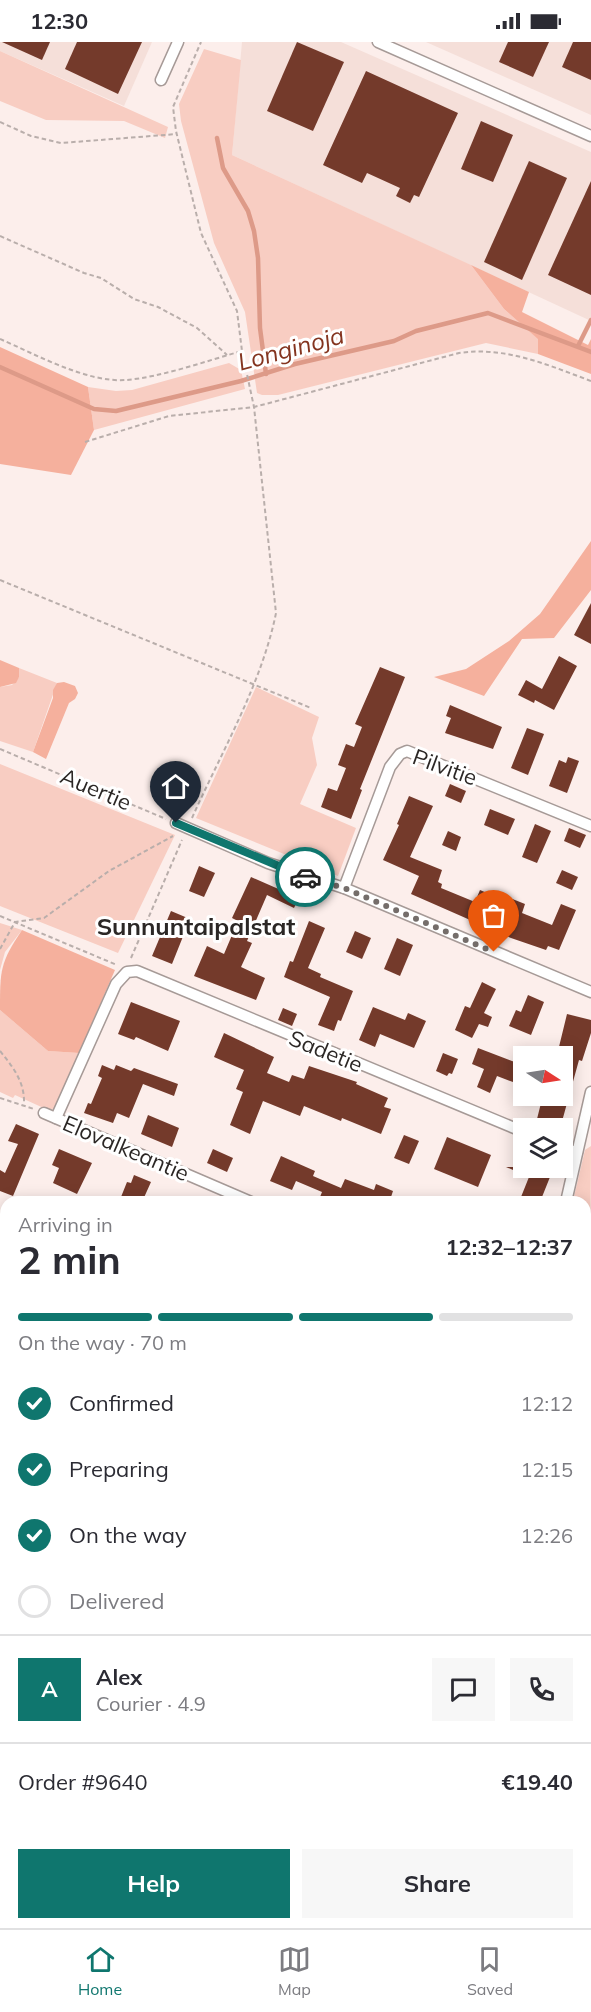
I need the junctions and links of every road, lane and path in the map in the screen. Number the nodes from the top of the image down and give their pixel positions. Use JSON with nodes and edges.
{"nodes":[{"id":1,"x":178,"y":42,"type":"edge"},
{"id":2,"x":201,"y":42,"type":"edge"},
{"id":3,"x":378,"y":42,"type":"edge"},
{"id":4,"x":161,"y":80,"type":"dead end"},
{"id":5,"x":0,"y":122,"type":"edge"},
{"id":6,"x":177,"y":134,"type":"junction"},
{"id":7,"x":591,"y":136,"type":"edge"},
{"id":8,"x":0,"y":236,"type":"edge"},
{"id":9,"x":0,"y":339,"type":"edge"},
{"id":10,"x":242,"y":351,"type":"junction"},
{"id":11,"x":227,"y":355,"type":"junction"},
{"id":12,"x":591,"y":381,"type":"edge"},
{"id":13,"x":254,"y":407,"type":"junction"},
{"id":14,"x":85,"y":442,"type":"dead end"},
{"id":15,"x":0,"y":580,"type":"edge"},
{"id":16,"x":252,"y":685,"type":"junction"},
{"id":17,"x":311,"y":708,"type":"dead end"},
{"id":18,"x":0,"y":749,"type":"edge"},
{"id":19,"x":176,"y":823,"type":"joint"},
{"id":20,"x":591,"y":826,"type":"edge"},
{"id":21,"x":187,"y":827,"type":"junction"},
{"id":22,"x":344,"y":888,"type":"junction"},
{"id":23,"x":0,"y":916,"type":"edge"},
{"id":24,"x":15,"y":922,"type":"junction"},
{"id":25,"x":0,"y":949,"type":"edge"},
{"id":26,"x":128,"y":972,"type":"junction"},
{"id":27,"x":591,"y":992,"type":"edge"},
{"id":28,"x":0,"y":1051,"type":"edge"},
{"id":29,"x":591,"y":1092,"type":"edge"},
{"id":30,"x":0,"y":1098,"type":"edge"},
{"id":31,"x":24,"y":1104,"type":"junction"},
{"id":32,"x":44,"y":1113,"type":"joint"},
{"id":33,"x":56,"y":1118,"type":"junction"},
{"id":34,"x":513,"y":1127,"type":"edge"},
{"id":35,"x":573,"y":1151,"type":"edge"},
{"id":36,"x":577,"y":1152,"type":"junction"},
{"id":37,"x":237,"y":1196,"type":"edge"},
{"id":38,"x":567,"y":1196,"type":"edge"}],
"edges":[{"from":1,"to":4,"type":"street"},
{"from":2,"to":6,"type":"path"},
{"from":3,"to":7,"type":"street"},
{"from":5,"to":6,"type":"path"},
{"from":6,"to":10,"type":"path"},
{"from":8,"to":11,"type":"path"},
{"from":9,"to":11,"type":"path"},
{"from":10,"to":11,"type":"path"},
{"from":10,"to":13,"type":"path"},
{"from":12,"to":13,"type":"path"},
{"from":13,"to":14,"type":"path"},
{"from":13,"to":16,"type":"path"},
{"from":15,"to":16,"type":"path"},
{"from":16,"to":17,"type":"path"},
{"from":18,"to":19,"type":"path","name":"Auertie"},
{"from":19,"to":21,"type":"street"},
{"from":20,"to":22,"type":"street","name":"Pilvitie"},
{"from":21,"to":22,"type":"street"},
{"from":21,"to":24,"type":"path"},
{"from":22,"to":27,"type":"street"},
{"from":23,"to":24,"type":"path"},
{"from":24,"to":25,"type":"path"},
{"from":24,"to":26,"type":"path"},
{"from":26,"to":33,"type":"street"},
{"from":26,"to":34,"type":"street","name":"Sadetie"},
{"from":28,"to":31,"type":"path"},
{"from":29,"to":36,"type":"street"},
{"from":30,"to":31,"type":"path","name":"Elovalkeantie"},
{"from":31,"to":32,"type":"path","name":"Elovalkeantie"},
{"from":32,"to":33,"type":"street","name":"Elovalkeantie"},
{"from":33,"to":37,"type":"street","name":"Elovalkeantie"},
{"from":35,"to":36,"type":"street"},
{"from":36,"to":38,"type":"street"}]}
